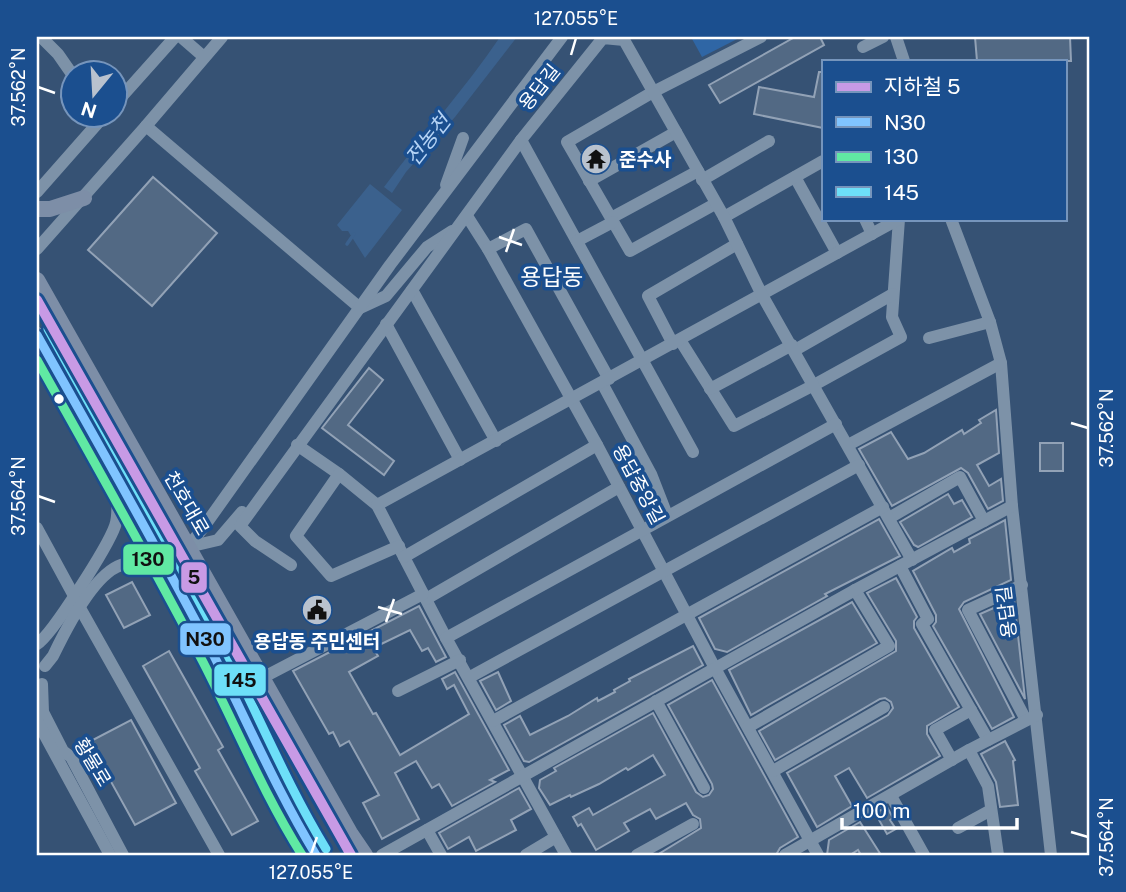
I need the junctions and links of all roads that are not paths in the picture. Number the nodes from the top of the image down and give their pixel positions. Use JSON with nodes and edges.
{"nodes":[{"id":1,"x":41,"y":37,"type":"edge"},
{"id":2,"x":175,"y":37,"type":"edge"},
{"id":3,"x":181,"y":37,"type":"edge"},
{"id":4,"x":222,"y":37,"type":"edge"},
{"id":5,"x":562,"y":37,"type":"edge"},
{"id":6,"x":761,"y":37,"type":"edge"},
{"id":7,"x":883,"y":37,"type":"edge"},
{"id":8,"x":897,"y":37,"type":"edge"},
{"id":9,"x":863,"y":47,"type":"dead end"},
{"id":10,"x":204,"y":57,"type":"junction"},
{"id":11,"x":62,"y":60,"type":"edge"},
{"id":12,"x":904,"y":60,"type":"edge"},
{"id":13,"x":130,"y":87,"type":"edge"},
{"id":14,"x":653,"y":92,"type":"junction"},
{"id":15,"x":146,"y":126,"type":"junction"},
{"id":16,"x":91,"y":130,"type":"edge"},
{"id":17,"x":676,"y":132,"type":"junction"},
{"id":18,"x":463,"y":138,"type":"dead end"},
{"id":19,"x":521,"y":140,"type":"junction"},
{"id":20,"x":769,"y":141,"type":"dead end"},
{"id":21,"x":822,"y":162,"type":"edge"},
{"id":22,"x":700,"y":175,"type":"junction"},
{"id":23,"x":795,"y":177,"type":"junction"},
{"id":24,"x":589,"y":181,"type":"junction"},
{"id":25,"x":37,"y":192,"type":"edge"},
{"id":26,"x":84,"y":198,"type":"junction"},
{"id":27,"x":441,"y":198,"type":"junction"},
{"id":28,"x":715,"y":204,"type":"junction"},
{"id":29,"x":37,"y":209,"type":"edge"},
{"id":30,"x":724,"y":217,"type":"junction"},
{"id":31,"x":612,"y":220,"type":"junction"},
{"id":32,"x":865,"y":220,"type":"edge"},
{"id":33,"x":897,"y":220,"type":"edge"},
{"id":34,"x":899,"y":220,"type":"edge"},
{"id":35,"x":951,"y":220,"type":"edge"},
{"id":36,"x":463,"y":221,"type":"junction"},
{"id":37,"x":872,"y":234,"type":"junction"},
{"id":38,"x":578,"y":241,"type":"junction"},
{"id":39,"x":737,"y":244,"type":"junction"},
{"id":40,"x":37,"y":249,"type":"edge"},
{"id":41,"x":488,"y":249,"type":"junction"},
{"id":42,"x":837,"y":253,"type":"junction"},
{"id":43,"x":37,"y":280,"type":"edge"},
{"id":44,"x":412,"y":290,"type":"junction"},
{"id":45,"x":893,"y":294,"type":"junction"},
{"id":46,"x":762,"y":295,"type":"junction"},
{"id":47,"x":360,"y":308,"type":"junction"},
{"id":48,"x":990,"y":322,"type":"junction"},
{"id":49,"x":386,"y":324,"type":"junction"},
{"id":50,"x":37,"y":335,"type":"edge"},
{"id":51,"x":929,"y":338,"type":"dead end"},
{"id":52,"x":677,"y":342,"type":"junction"},
{"id":53,"x":794,"y":347,"type":"junction"},
{"id":54,"x":37,"y":361,"type":"edge"},
{"id":55,"x":642,"y":361,"type":"junction"},
{"id":56,"x":1001,"y":363,"type":"junction"},
{"id":57,"x":56,"y":369,"type":"junction"},
{"id":58,"x":606,"y":381,"type":"junction"},
{"id":59,"x":814,"y":385,"type":"junction"},
{"id":60,"x":710,"y":390,"type":"junction"},
{"id":61,"x":571,"y":401,"type":"junction"},
{"id":62,"x":836,"y":424,"type":"junction"},
{"id":63,"x":496,"y":441,"type":"junction"},
{"id":64,"x":297,"y":445,"type":"junction"},
{"id":65,"x":848,"y":445,"type":"junction"},
{"id":66,"x":597,"y":446,"type":"junction"},
{"id":67,"x":693,"y":452,"type":"dead end"},
{"id":68,"x":460,"y":460,"type":"junction"},
{"id":69,"x":859,"y":465,"type":"junction"},
{"id":70,"x":338,"y":474,"type":"junction"},
{"id":71,"x":116,"y":477,"type":"junction"},
{"id":72,"x":618,"y":487,"type":"junction"},
{"id":73,"x":254,"y":504,"type":"junction"},
{"id":74,"x":377,"y":505,"type":"junction"},
{"id":75,"x":1012,"y":506,"type":"junction"},
{"id":76,"x":886,"y":512,"type":"junction"},
{"id":77,"x":667,"y":515,"type":"junction"},
{"id":78,"x":985,"y":521,"type":"junction"},
{"id":79,"x":37,"y":528,"type":"edge"},
{"id":80,"x":641,"y":529,"type":"junction"},
{"id":81,"x":188,"y":547,"type":"junction"},
{"id":82,"x":402,"y":552,"type":"junction"},
{"id":83,"x":162,"y":558,"type":"junction"},
{"id":84,"x":906,"y":563,"type":"junction"},
{"id":85,"x":291,"y":565,"type":"dead end"},
{"id":86,"x":663,"y":571,"type":"junction"},
{"id":87,"x":171,"y":579,"type":"junction"},
{"id":88,"x":89,"y":583,"type":"junction"},
{"id":89,"x":1022,"y":585,"type":"junction"},
{"id":90,"x":855,"y":590,"type":"junction"},
{"id":91,"x":425,"y":596,"type":"junction"},
{"id":92,"x":77,"y":602,"type":"junction"},
{"id":93,"x":687,"y":616,"type":"junction"},
{"id":94,"x":43,"y":632,"type":"edge"},
{"id":95,"x":446,"y":638,"type":"junction"},
{"id":96,"x":37,"y":644,"type":"edge"},
{"id":97,"x":37,"y":653,"type":"edge"},
{"id":98,"x":460,"y":660,"type":"junction"},
{"id":99,"x":45,"y":666,"type":"junction"},
{"id":100,"x":716,"y":670,"type":"junction"},
{"id":101,"x":470,"y":677,"type":"junction"},
{"id":102,"x":262,"y":678,"type":"junction"},
{"id":103,"x":39,"y":687,"type":"edge"},
{"id":104,"x":398,"y":691,"type":"dead end"},
{"id":105,"x":656,"y":701,"type":"junction"},
{"id":106,"x":884,"y":707,"type":"dead end"},
{"id":107,"x":971,"y":710,"type":"junction"},
{"id":108,"x":1031,"y":717,"type":"junction"},
{"id":109,"x":493,"y":721,"type":"junction"},
{"id":110,"x":37,"y":722,"type":"edge"},
{"id":111,"x":748,"y":727,"type":"junction"},
{"id":112,"x":988,"y":740,"type":"junction"},
{"id":113,"x":969,"y":750,"type":"junction"},
{"id":114,"x":951,"y":760,"type":"junction"},
{"id":115,"x":773,"y":771,"type":"junction"},
{"id":116,"x":523,"y":776,"type":"junction"},
{"id":117,"x":704,"y":788,"type":"dead end"},
{"id":118,"x":891,"y":796,"type":"junction"},
{"id":119,"x":991,"y":810,"type":"junction"},
{"id":120,"x":693,"y":824,"type":"dead end"},
{"id":121,"x":958,"y":828,"type":"dead end"},
{"id":122,"x":427,"y":830,"type":"junction"},
{"id":123,"x":556,"y":837,"type":"junction"},
{"id":124,"x":810,"y":842,"type":"junction"},
{"id":125,"x":110,"y":855,"type":"edge"},
{"id":126,"x":124,"y":855,"type":"edge"},
{"id":127,"x":219,"y":855,"type":"edge"},
{"id":128,"x":316,"y":855,"type":"edge"},
{"id":129,"x":365,"y":855,"type":"edge"},
{"id":130,"x":382,"y":855,"type":"edge"},
{"id":131,"x":441,"y":855,"type":"edge"},
{"id":132,"x":526,"y":855,"type":"edge"},
{"id":133,"x":566,"y":855,"type":"edge"},
{"id":134,"x":637,"y":855,"type":"edge"},
{"id":135,"x":785,"y":855,"type":"edge"},
{"id":136,"x":818,"y":855,"type":"edge"},
{"id":137,"x":924,"y":855,"type":"edge"},
{"id":138,"x":998,"y":855,"type":"edge"},
{"id":139,"x":1051,"y":855,"type":"edge"}],
"edges":[{"from":1,"to":11,"type":"street"},
{"from":2,"to":13,"type":"street"},
{"from":3,"to":10,"type":"street"},
{"from":4,"to":10,"type":"street"},
{"from":5,"to":27,"type":"street"},
{"from":6,"to":14,"type":"street"},
{"from":7,"to":9,"type":"street"},
{"from":8,"to":12,"type":"street"},
{"from":10,"to":15,"type":"street"},
{"from":14,"to":17,"type":"street"},
{"from":14,"to":19,"type":"street","name":"용답길"},
{"from":14,"to":24,"type":"street"},
{"from":15,"to":26,"type":"street"},
{"from":15,"to":47,"type":"street"},
{"from":16,"to":25,"type":"street"},
{"from":17,"to":22,"type":"street"},
{"from":17,"to":24,"type":"street"},
{"from":18,"to":27,"type":"street"},
{"from":19,"to":36,"type":"street","name":"용답길"},
{"from":19,"to":38,"type":"street"},
{"from":20,"to":22,"type":"street"},
{"from":21,"to":23,"type":"street"},
{"from":22,"to":28,"type":"street"},
{"from":22,"to":31,"type":"street"},
{"from":23,"to":30,"type":"street"},
{"from":23,"to":42,"type":"street"},
{"from":24,"to":31,"type":"street"},
{"from":26,"to":29,"type":"main road"},
{"from":26,"to":40,"type":"street"},
{"from":27,"to":47,"type":"street"},
{"from":28,"to":30,"type":"street"},
{"from":28,"to":31,"type":"street"},
{"from":30,"to":39,"type":"street"},
{"from":31,"to":38,"type":"street"},
{"from":32,"to":37,"type":"street"},
{"from":33,"to":37,"type":"street"},
{"from":34,"to":45,"type":"street"},
{"from":35,"to":48,"type":"street","name":"용답길"},
{"from":36,"to":41,"type":"street","name":"용답중앙길"},
{"from":36,"to":44,"type":"street","name":"용답길"},
{"from":36,"to":47,"type":"street"},
{"from":37,"to":42,"type":"street"},
{"from":38,"to":55,"type":"street"},
{"from":39,"to":46,"type":"street"},
{"from":39,"to":52,"type":"street"},
{"from":41,"to":58,"type":"street"},
{"from":41,"to":61,"type":"street","name":"용답중앙길"},
{"from":42,"to":46,"type":"street"},
{"from":43,"to":81,"type":"main road","name":"천호대로"},
{"from":44,"to":49,"type":"street","name":"용답길"},
{"from":44,"to":63,"type":"street"},
{"from":45,"to":53,"type":"street"},
{"from":45,"to":59,"type":"street"},
{"from":46,"to":52,"type":"street"},
{"from":46,"to":53,"type":"street"},
{"from":47,"to":81,"type":"street"},
{"from":48,"to":51,"type":"street"},
{"from":48,"to":56,"type":"street","name":"용답길"},
{"from":49,"to":64,"type":"street","name":"용답길"},
{"from":49,"to":68,"type":"street"},
{"from":50,"to":57,"type":"main road"},
{"from":52,"to":55,"type":"street"},
{"from":52,"to":60,"type":"street"},
{"from":53,"to":59,"type":"street"},
{"from":53,"to":60,"type":"street"},
{"from":54,"to":57,"type":"main road"},
{"from":55,"to":58,"type":"street"},
{"from":55,"to":67,"type":"street"},
{"from":56,"to":65,"type":"street"},
{"from":56,"to":75,"type":"street","name":"용답길"},
{"from":57,"to":71,"type":"main road"},
{"from":58,"to":61,"type":"street"},
{"from":58,"to":77,"type":"street"},
{"from":59,"to":60,"type":"street"},
{"from":59,"to":62,"type":"street"},
{"from":61,"to":63,"type":"street"},
{"from":61,"to":66,"type":"street","name":"용답중앙길"},
{"from":62,"to":65,"type":"street"},
{"from":62,"to":77,"type":"street"},
{"from":63,"to":68,"type":"street"},
{"from":64,"to":70,"type":"street"},
{"from":64,"to":73,"type":"street","name":"용답길"},
{"from":65,"to":69,"type":"street"},
{"from":66,"to":72,"type":"street","name":"용답중앙길"},
{"from":66,"to":82,"type":"street"},
{"from":68,"to":74,"type":"street"},
{"from":69,"to":76,"type":"street"},
{"from":69,"to":86,"type":"street"},
{"from":70,"to":74,"type":"street"},
{"from":70,"to":82,"type":"street"},
{"from":71,"to":83,"type":"main road"},
{"from":71,"to":88,"type":"street"},
{"from":72,"to":80,"type":"street","name":"용답중앙길"},
{"from":72,"to":91,"type":"street"},
{"from":73,"to":81,"type":"street"},
{"from":73,"to":85,"type":"street"},
{"from":74,"to":82,"type":"street"},
{"from":75,"to":78,"type":"street"},
{"from":75,"to":89,"type":"street","name":"용답길"},
{"from":76,"to":78,"type":"street"},
{"from":76,"to":84,"type":"street"},
{"from":76,"to":93,"type":"street"},
{"from":77,"to":80,"type":"street"},
{"from":78,"to":84,"type":"street"},
{"from":79,"to":92,"type":"street"},
{"from":80,"to":86,"type":"street","name":"용답중앙길"},
{"from":80,"to":95,"type":"street"},
{"from":81,"to":83,"type":"street"},
{"from":81,"to":102,"type":"main road","name":"천호대로"},
{"from":82,"to":91,"type":"street"},
{"from":83,"to":87,"type":"main road"},
{"from":84,"to":90,"type":"street"},
{"from":84,"to":107,"type":"street"},
{"from":86,"to":93,"type":"street","name":"용답중앙길"},
{"from":86,"to":101,"type":"street"},
{"from":87,"to":88,"type":"street"},
{"from":87,"to":128,"type":"main road"},
{"from":88,"to":92,"type":"street"},
{"from":89,"to":108,"type":"street","name":"용답길"},
{"from":89,"to":108,"type":"street"},
{"from":90,"to":100,"type":"street"},
{"from":90,"to":111,"type":"street"},
{"from":91,"to":95,"type":"street"},
{"from":91,"to":102,"type":"street"},
{"from":92,"to":94,"type":"street"},
{"from":92,"to":99,"type":"street"},
{"from":92,"to":127,"type":"street"},
{"from":93,"to":100,"type":"street","name":"용답중앙길"},
{"from":93,"to":109,"type":"street"},
{"from":94,"to":96,"type":"street"},
{"from":95,"to":98,"type":"street"},
{"from":97,"to":99,"type":"street"},
{"from":98,"to":101,"type":"street"},
{"from":98,"to":104,"type":"street"},
{"from":99,"to":103,"type":"street","name":"황물로"},
{"from":100,"to":105,"type":"street"},
{"from":100,"to":111,"type":"street","name":"용답중앙길"},
{"from":101,"to":109,"type":"street"},
{"from":102,"to":129,"type":"main road","name":"천호대로"},
{"from":103,"to":126,"type":"street","name":"황물로"},
{"from":105,"to":116,"type":"street"},
{"from":105,"to":117,"type":"street"},
{"from":106,"to":115,"type":"street"},
{"from":107,"to":112,"type":"street"},
{"from":107,"to":114,"type":"street"},
{"from":108,"to":112,"type":"street"},
{"from":108,"to":139,"type":"street","name":"용답길"},
{"from":109,"to":116,"type":"street"},
{"from":110,"to":125,"type":"street","name":"황물로"},
{"from":111,"to":115,"type":"street","name":"용답중앙길"},
{"from":112,"to":113,"type":"street"},
{"from":113,"to":114,"type":"street"},
{"from":113,"to":119,"type":"street"},
{"from":114,"to":118,"type":"street"},
{"from":115,"to":124,"type":"street","name":"용답중앙길"},
{"from":116,"to":122,"type":"street"},
{"from":116,"to":123,"type":"street"},
{"from":118,"to":124,"type":"street"},
{"from":118,"to":137,"type":"street"},
{"from":119,"to":121,"type":"street"},
{"from":119,"to":138,"type":"street"},
{"from":120,"to":134,"type":"street"},
{"from":122,"to":130,"type":"street"},
{"from":122,"to":131,"type":"street"},
{"from":123,"to":132,"type":"street"},
{"from":123,"to":133,"type":"street"},
{"from":124,"to":135,"type":"street"},
{"from":124,"to":136,"type":"street","name":"용답중앙길"}]}
